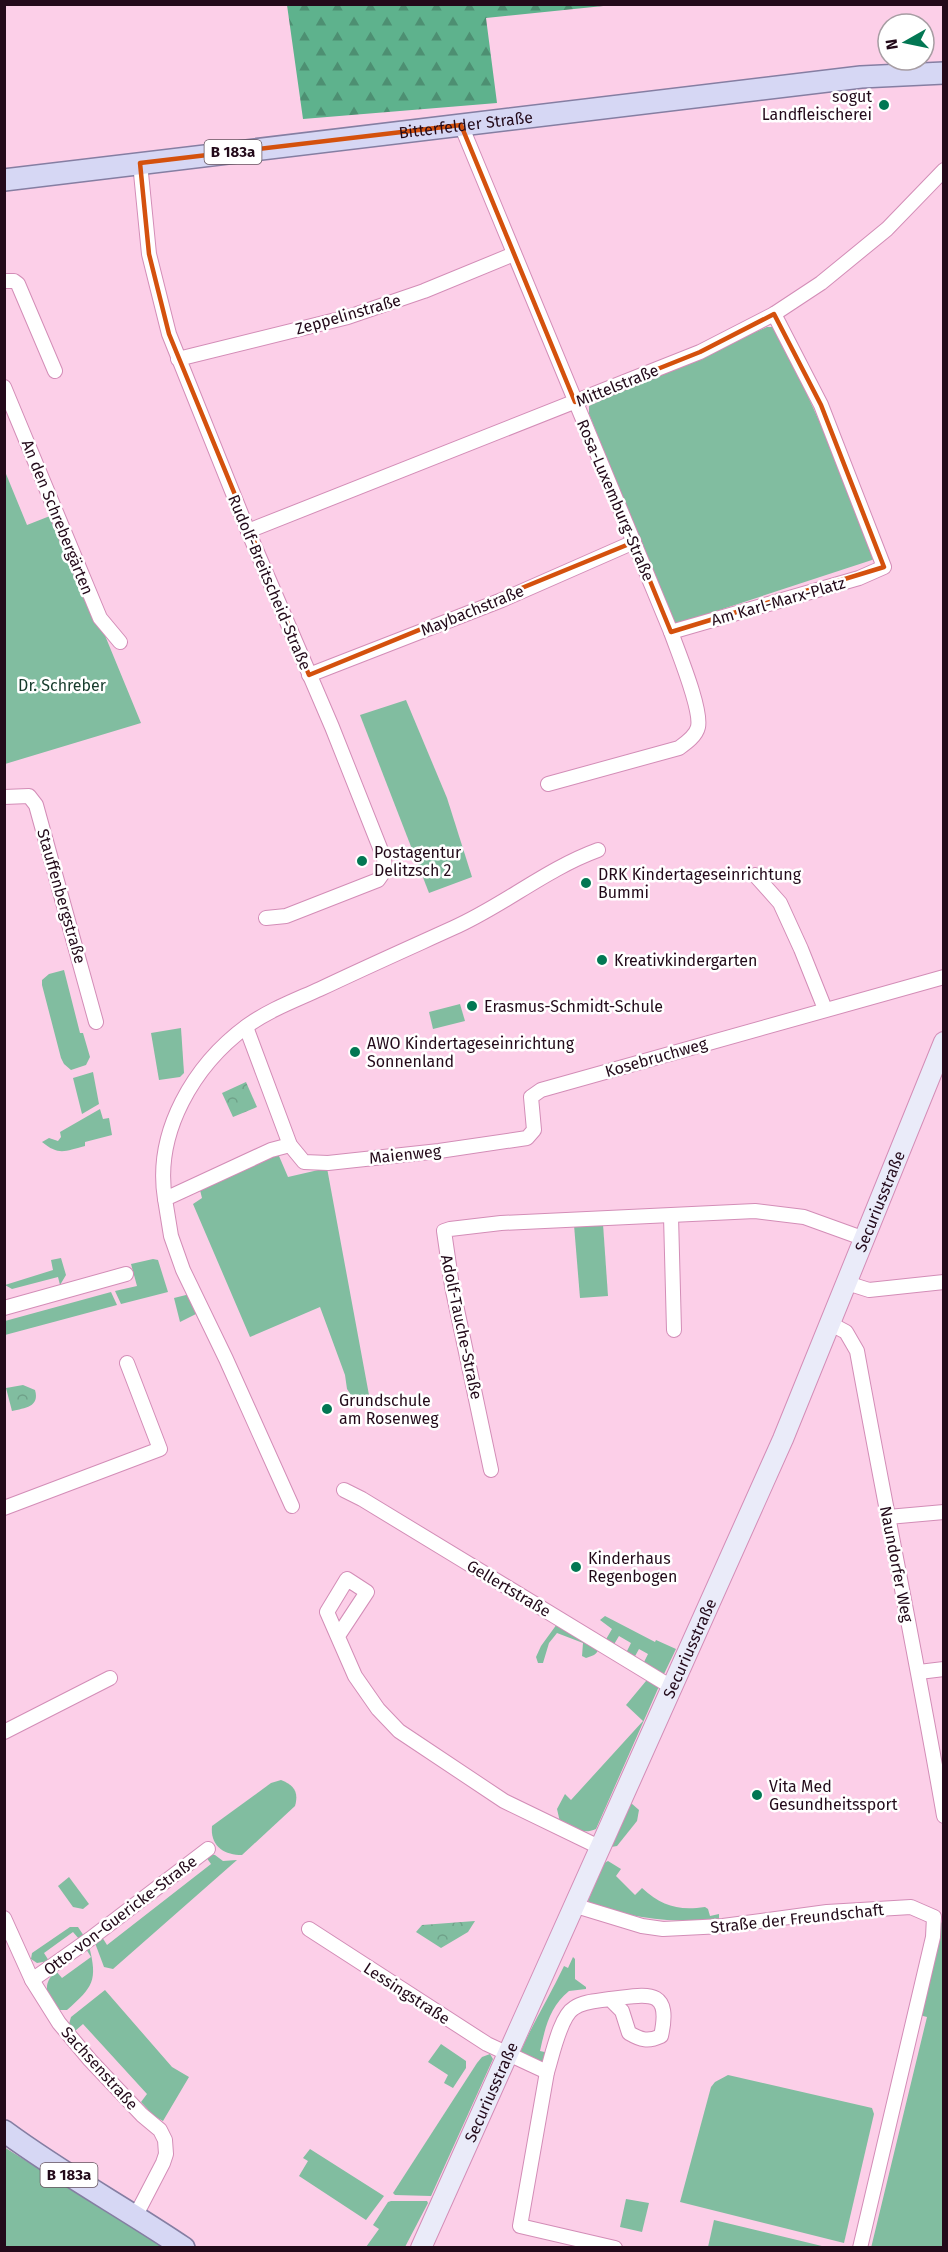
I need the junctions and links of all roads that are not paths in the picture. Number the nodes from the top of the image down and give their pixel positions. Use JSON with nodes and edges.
{"nodes":[{"id":1,"x":938,"y":71,"type":"edge"},
{"id":2,"x":460,"y":125,"type":"junction"},
{"id":3,"x":140,"y":163,"type":"junction"},
{"id":4,"x":944,"y":170,"type":"edge"},
{"id":5,"x":4,"y":180,"type":"edge"},
{"id":6,"x":514,"y":254,"type":"junction"},
{"id":7,"x":4,"y":281,"type":"edge"},
{"id":8,"x":774,"y":314,"type":"junction"},
{"id":9,"x":178,"y":358,"type":"junction"},
{"id":10,"x":55,"y":371,"type":"dead end"},
{"id":11,"x":4,"y":387,"type":"edge"},
{"id":12,"x":575,"y":402,"type":"junction"},
{"id":13,"x":248,"y":531,"type":"junction"},
{"id":14,"x":634,"y":542,"type":"junction"},
{"id":15,"x":671,"y":632,"type":"junction"},
{"id":16,"x":120,"y":642,"type":"dead end"},
{"id":17,"x":309,"y":675,"type":"junction"},
{"id":18,"x":548,"y":784,"type":"dead end"},
{"id":19,"x":4,"y":797,"type":"edge"},
{"id":20,"x":598,"y":850,"type":"dead end"},
{"id":21,"x":755,"y":875,"type":"dead end"},
{"id":22,"x":266,"y":918,"type":"dead end"},
{"id":23,"x":944,"y":977,"type":"edge"},
{"id":24,"x":825,"y":1009,"type":"junction"},
{"id":25,"x":96,"y":1022,"type":"dead end"},
{"id":26,"x":246,"y":1027,"type":"junction"},
{"id":27,"x":944,"y":1042,"type":"edge"},
{"id":28,"x":527,"y":1138,"type":"joint"},
{"id":29,"x":290,"y":1145,"type":"junction"},
{"id":30,"x":165,"y":1199,"type":"junction"},
{"id":31,"x":671,"y":1216,"type":"junction"},
{"id":32,"x":865,"y":1239,"type":"junction"},
{"id":33,"x":126,"y":1274,"type":"dead end"},
{"id":34,"x":944,"y":1282,"type":"edge"},
{"id":35,"x":847,"y":1283,"type":"junction"},
{"id":36,"x":4,"y":1308,"type":"edge"},
{"id":37,"x":831,"y":1324,"type":"junction"},
{"id":38,"x":674,"y":1330,"type":"dead end"},
{"id":39,"x":127,"y":1363,"type":"dead end"},
{"id":40,"x":491,"y":1470,"type":"dead end"},
{"id":41,"x":344,"y":1490,"type":"dead end"},
{"id":42,"x":292,"y":1506,"type":"dead end"},
{"id":43,"x":4,"y":1508,"type":"edge"},
{"id":44,"x":944,"y":1512,"type":"edge"},
{"id":45,"x":888,"y":1517,"type":"junction"},
{"id":46,"x":338,"y":1636,"type":"dead end"},
{"id":47,"x":944,"y":1669,"type":"edge"},
{"id":48,"x":919,"y":1672,"type":"junction"},
{"id":49,"x":110,"y":1678,"type":"dead end"},
{"id":50,"x":673,"y":1688,"type":"junction"},
{"id":51,"x":4,"y":1732,"type":"edge"},
{"id":52,"x":944,"y":1816,"type":"edge"},
{"id":53,"x":599,"y":1847,"type":"junction"},
{"id":54,"x":208,"y":1849,"type":"dead end"},
{"id":55,"x":573,"y":1905,"type":"junction"},
{"id":56,"x":4,"y":1918,"type":"edge"},
{"id":57,"x":309,"y":1929,"type":"dead end"},
{"id":58,"x":32,"y":1980,"type":"junction"},
{"id":59,"x":610,"y":1999,"type":"dead end"},
{"id":60,"x":507,"y":2055,"type":"junction"},
{"id":61,"x":548,"y":2073,"type":"junction"},
{"id":62,"x":4,"y":2131,"type":"edge"},
{"id":63,"x":136,"y":2215,"type":"junction"},
{"id":64,"x":184,"y":2247,"type":"edge"},
{"id":65,"x":421,"y":2247,"type":"edge"},
{"id":66,"x":615,"y":2247,"type":"edge"},
{"id":67,"x":860,"y":2247,"type":"edge"}],
"edges":[{"from":1,"to":2,"type":"main road","name":"Bitterfelder Straße","number":"B 183a"},
{"from":2,"to":3,"type":"main road","name":"Bitterfelder Straße","number":"B 183a"},
{"from":2,"to":6,"type":"street","name":"Rosa-Luxemburg-Straße"},
{"from":3,"to":5,"type":"main road","name":"Bitterfelder Straße","number":"B 183a"},
{"from":3,"to":9,"type":"street","name":"Rudolf-Breitscheid-Straße"},
{"from":4,"to":8,"type":"street","name":"Mittelstraße"},
{"from":6,"to":9,"type":"street","name":"Zeppelinstraße"},
{"from":6,"to":12,"type":"street","name":"Rosa-Luxemburg-Straße"},
{"from":7,"to":10,"type":"street"},
{"from":8,"to":12,"type":"street","name":"Mittelstraße"},
{"from":8,"to":15,"type":"street","name":"Am Karl-Marx-Platz"},
{"from":9,"to":13,"type":"street","name":"Rudolf-Breitscheid-Straße"},
{"from":11,"to":16,"type":"street","name":"An den Schrebergärten"},
{"from":12,"to":13,"type":"street","name":"Mittelstraße"},
{"from":12,"to":14,"type":"street","name":"Rosa-Luxemburg-Straße"},
{"from":13,"to":17,"type":"street","name":"Rudolf-Breitscheid-Straße"},
{"from":14,"to":15,"type":"street","name":"Rosa-Luxemburg-Straße"},
{"from":14,"to":17,"type":"street","name":"Maybachstraße"},
{"from":15,"to":18,"type":"street","name":"Rosa-Luxemburg-Straße"},
{"from":17,"to":22,"type":"street","name":"Rudolf-Breitscheid-Straße"},
{"from":19,"to":25,"type":"street","name":"Stauffenbergstraße"},
{"from":20,"to":26,"type":"street"},
{"from":21,"to":24,"type":"street"},
{"from":23,"to":24,"type":"street","name":"Kosebruchweg"},
{"from":24,"to":28,"type":"street","name":"Kosebruchweg"},
{"from":26,"to":29,"type":"street"},
{"from":26,"to":30,"type":"street"},
{"from":27,"to":32,"type":"street","name":"Securiusstraße"},
{"from":28,"to":29,"type":"street","name":"Maienweg"},
{"from":29,"to":30,"type":"street"},
{"from":30,"to":42,"type":"street"},
{"from":31,"to":32,"type":"street","name":"Adolf-Tauche-Straße"},
{"from":31,"to":38,"type":"street"},
{"from":31,"to":40,"type":"street","name":"Adolf-Tauche-Straße"},
{"from":32,"to":35,"type":"street","name":"Securiusstraße"},
{"from":33,"to":36,"type":"street"},
{"from":34,"to":35,"type":"street"},
{"from":35,"to":37,"type":"street","name":"Securiusstraße"},
{"from":37,"to":45,"type":"street","name":"Naundorfer Weg"},
{"from":37,"to":50,"type":"street","name":"Securiusstraße"},
{"from":39,"to":43,"type":"street"},
{"from":41,"to":50,"type":"street","name":"Gellertstraße"},
{"from":44,"to":45,"type":"street"},
{"from":45,"to":48,"type":"street","name":"Naundorfer Weg"},
{"from":46,"to":53,"type":"street"},
{"from":47,"to":48,"type":"street"},
{"from":48,"to":52,"type":"street","name":"Naundorfer Weg"},
{"from":49,"to":51,"type":"street"},
{"from":50,"to":53,"type":"street","name":"Securiusstraße"},
{"from":53,"to":55,"type":"street","name":"Securiusstraße"},
{"from":54,"to":58,"type":"street","name":"Otto-von-Guericke-Straße"},
{"from":55,"to":60,"type":"street","name":"Securiusstraße"},
{"from":55,"to":67,"type":"street","name":"Straße der Freundschaft"},
{"from":56,"to":58,"type":"street","name":"Sachsenstraße"},
{"from":57,"to":60,"type":"street","name":"Lessingstraße"},
{"from":58,"to":63,"type":"street","name":"Sachsenstraße"},
{"from":59,"to":61,"type":"street"},
{"from":60,"to":61,"type":"street","name":"Lessingstraße"},
{"from":60,"to":65,"type":"street","name":"Securiusstraße"},
{"from":61,"to":66,"type":"street"},
{"from":62,"to":63,"type":"main road","number":"B 183a"},
{"from":63,"to":64,"type":"main road","number":"B 183a"}]}
